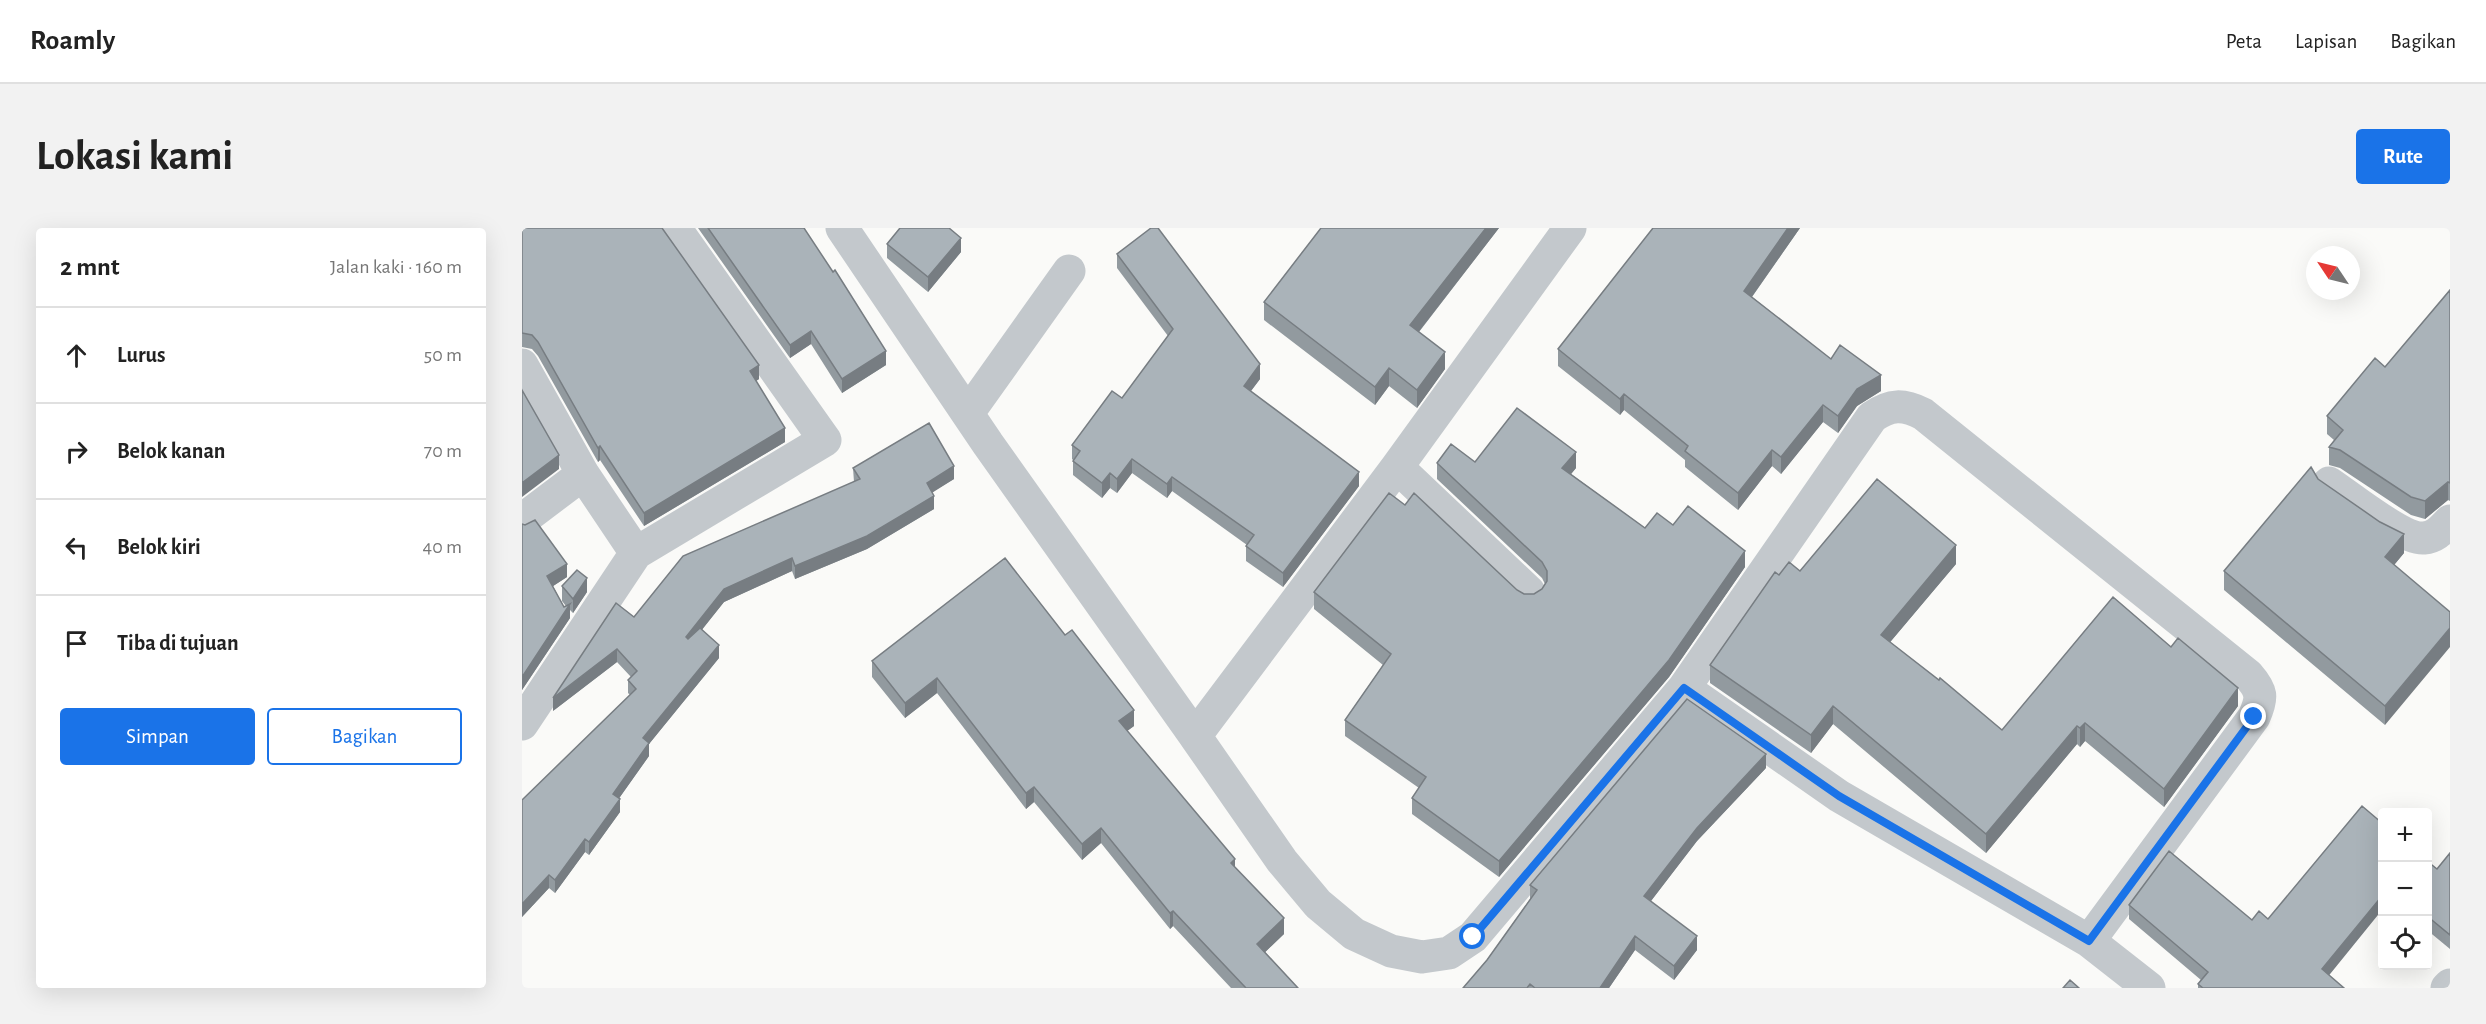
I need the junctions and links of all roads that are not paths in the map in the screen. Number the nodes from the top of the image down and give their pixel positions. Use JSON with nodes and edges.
{"nodes":[{"id":1,"x":675,"y":228,"type":"edge"},
{"id":2,"x":842,"y":228,"type":"edge"},
{"id":3,"x":1570,"y":228,"type":"edge"},
{"id":4,"x":1070,"y":271,"type":"dead end"},
{"id":5,"x":522,"y":365,"type":"edge"},
{"id":6,"x":968,"y":413,"type":"junction"},
{"id":7,"x":1397,"y":467,"type":"junction"},
{"id":8,"x":583,"y":474,"type":"junction"},
{"id":9,"x":2329,"y":483,"type":"edge"},
{"id":10,"x":522,"y":520,"type":"edge"},
{"id":11,"x":2450,"y":521,"type":"edge"},
{"id":12,"x":636,"y":553,"type":"junction"},
{"id":13,"x":1529,"y":592,"type":"edge"},
{"id":14,"x":1684,"y":688,"type":"junction"},
{"id":15,"x":522,"y":724,"type":"edge"},
{"id":16,"x":1195,"y":736,"type":"junction"},
{"id":17,"x":2089,"y":941,"type":"junction"},
{"id":18,"x":2149,"y":988,"type":"edge"}],
"edges":[{"from":1,"to":12,"type":"street"},
{"from":2,"to":6,"type":"street"},
{"from":3,"to":7,"type":"street"},
{"from":4,"to":6,"type":"street"},
{"from":5,"to":8,"type":"street"},
{"from":6,"to":16,"type":"street"},
{"from":7,"to":13,"type":"street"},
{"from":7,"to":16,"type":"street"},
{"from":8,"to":10,"type":"street"},
{"from":8,"to":12,"type":"street"},
{"from":9,"to":11,"type":"street"},
{"from":12,"to":15,"type":"street"},
{"from":14,"to":16,"type":"street"},
{"from":14,"to":17,"type":"street"},
{"from":14,"to":17,"type":"street"},
{"from":17,"to":18,"type":"street"}]}
